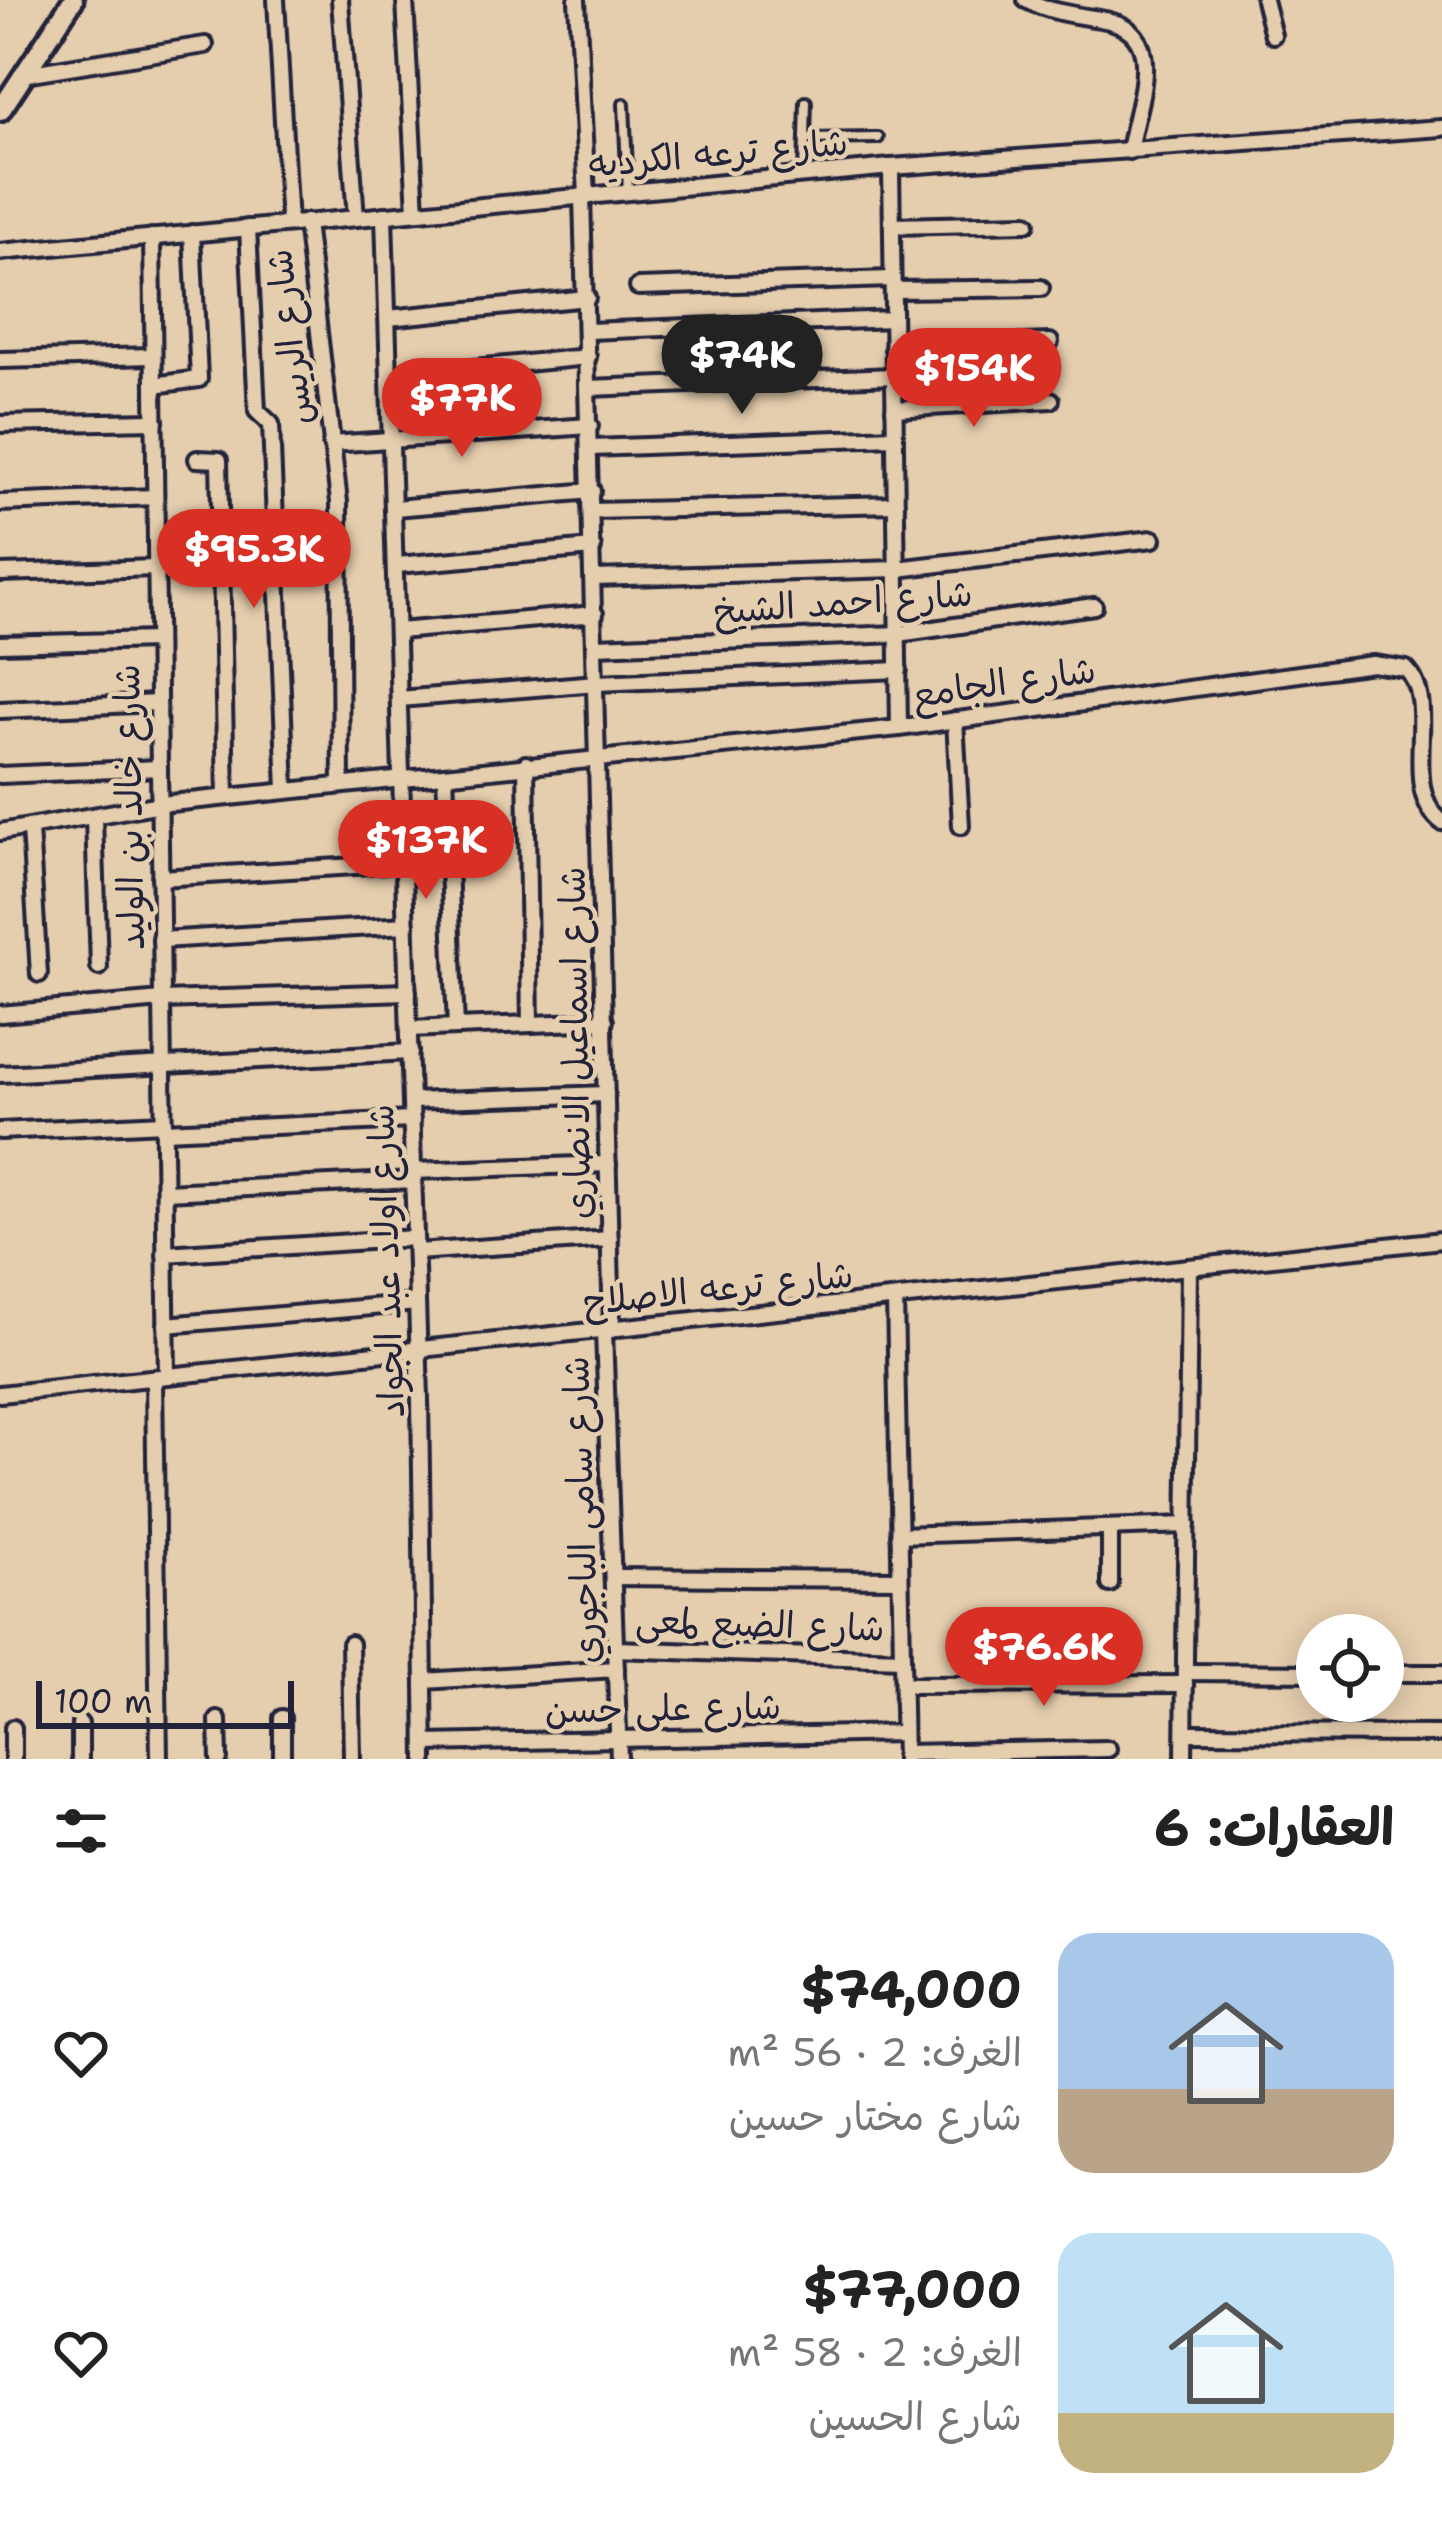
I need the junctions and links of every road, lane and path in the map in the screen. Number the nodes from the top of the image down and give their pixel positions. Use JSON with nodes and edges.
{"nodes":[{"id":1,"x":73,"y":0,"type":"edge"},
{"id":2,"x":276,"y":0,"type":"edge"},
{"id":3,"x":340,"y":0,"type":"edge"},
{"id":4,"x":405,"y":0,"type":"edge"},
{"id":5,"x":578,"y":0,"type":"edge"},
{"id":6,"x":1027,"y":0,"type":"edge"},
{"id":7,"x":1264,"y":0,"type":"edge"},
{"id":8,"x":1274,"y":35,"type":"dead end"},
{"id":9,"x":205,"y":45,"type":"dead end"},
{"id":10,"x":25,"y":74,"type":"junction"},
{"id":11,"x":806,"y":102,"type":"dead end"},
{"id":12,"x":624,"y":104,"type":"dead end"},
{"id":13,"x":0,"y":111,"type":"edge"},
{"id":14,"x":1442,"y":128,"type":"edge"},
{"id":15,"x":878,"y":138,"type":"dead end"},
{"id":16,"x":805,"y":140,"type":"junction"},
{"id":17,"x":1129,"y":151,"type":"junction"},
{"id":18,"x":891,"y":167,"type":"junction"},
{"id":19,"x":804,"y":175,"type":"junction"},
{"id":20,"x":628,"y":192,"type":"junction"},
{"id":21,"x":584,"y":196,"type":"junction"},
{"id":22,"x":416,"y":212,"type":"junction"},
{"id":23,"x":384,"y":215,"type":"junction"},
{"id":24,"x":356,"y":218,"type":"junction"},
{"id":25,"x":306,"y":223,"type":"junction"},
{"id":26,"x":1027,"y":223,"type":"dead end"},
{"id":27,"x":289,"y":224,"type":"junction"},
{"id":28,"x":892,"y":226,"type":"junction"},
{"id":29,"x":248,"y":228,"type":"junction"},
{"id":30,"x":192,"y":233,"type":"junction"},
{"id":31,"x":152,"y":237,"type":"junction"},
{"id":32,"x":0,"y":252,"type":"edge"},
{"id":33,"x":893,"y":285,"type":"junction"},
{"id":34,"x":638,"y":286,"type":"dead end"},
{"id":35,"x":1041,"y":288,"type":"dead end"},
{"id":36,"x":587,"y":298,"type":"junction"},
{"id":37,"x":388,"y":318,"type":"junction"},
{"id":38,"x":893,"y":319,"type":"junction"},
{"id":39,"x":587,"y":331,"type":"junction"},
{"id":40,"x":1050,"y":342,"type":"dead end"},
{"id":41,"x":893,"y":348,"type":"junction"},
{"id":42,"x":154,"y":356,"type":"junction"},
{"id":43,"x":588,"y":357,"type":"junction"},
{"id":44,"x":0,"y":360,"type":"edge"},
{"id":45,"x":391,"y":376,"type":"junction"},
{"id":46,"x":894,"y":376,"type":"junction"},
{"id":47,"x":154,"y":385,"type":"junction"},
{"id":48,"x":589,"y":388,"type":"junction"},
{"id":49,"x":1052,"y":400,"type":"dead end"},
{"id":50,"x":895,"y":409,"type":"junction"},
{"id":51,"x":155,"y":422,"type":"junction"},
{"id":52,"x":0,"y":424,"type":"edge"},
{"id":53,"x":590,"y":426,"type":"junction"},
{"id":54,"x":895,"y":436,"type":"junction"},
{"id":55,"x":394,"y":440,"type":"junction"},
{"id":56,"x":332,"y":444,"type":"junction"},
{"id":57,"x":591,"y":448,"type":"junction"},
{"id":58,"x":197,"y":459,"type":"dead end"},
{"id":59,"x":592,"y":490,"type":"junction"},
{"id":60,"x":155,"y":497,"type":"junction"},
{"id":61,"x":0,"y":503,"type":"edge"},
{"id":62,"x":896,"y":505,"type":"junction"},
{"id":63,"x":395,"y":508,"type":"junction"},
{"id":64,"x":592,"y":511,"type":"junction"},
{"id":65,"x":1153,"y":538,"type":"dead end"},
{"id":66,"x":593,"y":548,"type":"junction"},
{"id":67,"x":397,"y":565,"type":"junction"},
{"id":68,"x":156,"y":568,"type":"junction"},
{"id":69,"x":897,"y":569,"type":"junction"},
{"id":70,"x":0,"y":573,"type":"edge"},
{"id":71,"x":594,"y":578,"type":"junction"},
{"id":72,"x":1094,"y":606,"type":"dead end"},
{"id":73,"x":595,"y":614,"type":"junction"},
{"id":74,"x":398,"y":631,"type":"junction"},
{"id":75,"x":898,"y":634,"type":"junction"},
{"id":76,"x":157,"y":640,"type":"junction"},
{"id":77,"x":0,"y":644,"type":"edge"},
{"id":78,"x":596,"y":646,"type":"junction"},
{"id":79,"x":898,"y":670,"type":"junction"},
{"id":80,"x":597,"y":682,"type":"junction"},
{"id":81,"x":399,"y":698,"type":"junction"},
{"id":82,"x":158,"y":703,"type":"junction"},
{"id":83,"x":0,"y":710,"type":"edge"},
{"id":84,"x":955,"y":720,"type":"junction"},
{"id":85,"x":899,"y":728,"type":"junction"},
{"id":86,"x":599,"y":755,"type":"junction"},
{"id":87,"x":526,"y":764,"type":"junction"},
{"id":88,"x":159,"y":768,"type":"junction"},
{"id":89,"x":0,"y":775,"type":"edge"},
{"id":90,"x":445,"y":775,"type":"junction"},
{"id":91,"x":402,"y":778,"type":"junction"},
{"id":92,"x":341,"y":785,"type":"junction"},
{"id":93,"x":286,"y":790,"type":"junction"},
{"id":94,"x":226,"y":797,"type":"junction"},
{"id":95,"x":161,"y":804,"type":"junction"},
{"id":96,"x":94,"y":818,"type":"junction"},
{"id":97,"x":1442,"y":822,"type":"edge"},
{"id":98,"x":962,"y":826,"type":"dead end"},
{"id":99,"x":30,"y":829,"type":"junction"},
{"id":100,"x":0,"y":832,"type":"edge"},
{"id":101,"x":404,"y":863,"type":"junction"},
{"id":102,"x":160,"y":878,"type":"junction"},
{"id":103,"x":406,"y":925,"type":"junction"},
{"id":104,"x":161,"y":940,"type":"junction"},
{"id":105,"x":99,"y":967,"type":"dead end"},
{"id":106,"x":39,"y":974,"type":"dead end"},
{"id":107,"x":408,"y":992,"type":"junction"},
{"id":108,"x":162,"y":1000,"type":"junction"},
{"id":109,"x":0,"y":1014,"type":"edge"},
{"id":110,"x":605,"y":1021,"type":"junction"},
{"id":111,"x":530,"y":1024,"type":"junction"},
{"id":112,"x":456,"y":1027,"type":"junction"},
{"id":113,"x":409,"y":1029,"type":"junction"},
{"id":114,"x":410,"y":1052,"type":"junction"},
{"id":115,"x":163,"y":1064,"type":"junction"},
{"id":116,"x":0,"y":1074,"type":"edge"},
{"id":117,"x":606,"y":1094,"type":"junction"},
{"id":118,"x":411,"y":1102,"type":"junction"},
{"id":119,"x":412,"y":1120,"type":"junction"},
{"id":120,"x":164,"y":1127,"type":"junction"},
{"id":121,"x":0,"y":1131,"type":"edge"},
{"id":122,"x":608,"y":1164,"type":"junction"},
{"id":123,"x":414,"y":1175,"type":"junction"},
{"id":124,"x":165,"y":1192,"type":"junction"},
{"id":125,"x":610,"y":1239,"type":"junction"},
{"id":126,"x":1442,"y":1240,"type":"edge"},
{"id":127,"x":416,"y":1245,"type":"junction"},
{"id":128,"x":165,"y":1254,"type":"junction"},
{"id":129,"x":1189,"y":1267,"type":"junction"},
{"id":130,"x":895,"y":1299,"type":"junction"},
{"id":131,"x":417,"y":1303,"type":"junction"},
{"id":132,"x":166,"y":1325,"type":"junction"},
{"id":133,"x":608,"y":1330,"type":"junction"},
{"id":134,"x":418,"y":1347,"type":"junction"},
{"id":135,"x":160,"y":1377,"type":"junction"},
{"id":136,"x":0,"y":1394,"type":"edge"},
{"id":137,"x":1186,"y":1525,"type":"junction"},
{"id":138,"x":1110,"y":1528,"type":"junction"},
{"id":139,"x":899,"y":1535,"type":"junction"},
{"id":140,"x":613,"y":1577,"type":"junction"},
{"id":141,"x":900,"y":1579,"type":"junction"},
{"id":142,"x":1110,"y":1584,"type":"dead end"},
{"id":143,"x":350,"y":1644,"type":"dead end"},
{"id":144,"x":616,"y":1649,"type":"junction"},
{"id":145,"x":902,"y":1659,"type":"junction"},
{"id":146,"x":616,"y":1670,"type":"junction"},
{"id":147,"x":1404,"y":1673,"type":"edge"},
{"id":148,"x":1442,"y":1673,"type":"edge"},
{"id":149,"x":1296,"y":1674,"type":"edge"},
{"id":150,"x":1185,"y":1678,"type":"junction"},
{"id":151,"x":424,"y":1681,"type":"junction"},
{"id":152,"x":903,"y":1685,"type":"junction"},
{"id":153,"x":281,"y":1718,"type":"dead end"},
{"id":154,"x":218,"y":1720,"type":"dead end"},
{"id":155,"x":80,"y":1724,"type":"dead end"},
{"id":156,"x":13,"y":1728,"type":"dead end"},
{"id":157,"x":903,"y":1733,"type":"junction"},
{"id":158,"x":1185,"y":1733,"type":"junction"},
{"id":159,"x":1442,"y":1734,"type":"edge"},
{"id":160,"x":618,"y":1738,"type":"junction"},
{"id":161,"x":1108,"y":1749,"type":"dead end"},
{"id":162,"x":425,"y":1751,"type":"edge"},
{"id":163,"x":904,"y":1756,"type":"edge"},
{"id":164,"x":13,"y":1759,"type":"edge"},
{"id":165,"x":80,"y":1759,"type":"edge"},
{"id":166,"x":159,"y":1759,"type":"edge"},
{"id":167,"x":219,"y":1759,"type":"edge"},
{"id":168,"x":282,"y":1759,"type":"edge"},
{"id":169,"x":352,"y":1759,"type":"edge"},
{"id":170,"x":619,"y":1759,"type":"edge"},
{"id":171,"x":1184,"y":1759,"type":"edge"}],
"edges":[{"from":1,"to":10,"type":"street"},
{"from":2,"to":27,"type":"street"},
{"from":3,"to":24,"type":"street"},
{"from":4,"to":22,"type":"street"},
{"from":5,"to":21,"type":"street","name":"شارع اسماعيل الانصاري"},
{"from":6,"to":17,"type":"street"},
{"from":7,"to":8,"type":"street"},
{"from":9,"to":10,"type":"street"},
{"from":10,"to":13,"type":"street"},
{"from":11,"to":16,"type":"lane"},
{"from":12,"to":20,"type":"lane"},
{"from":14,"to":17,"type":"street","name":"شارع ترعه الكرديه"},
{"from":15,"to":16,"type":"lane"},
{"from":16,"to":19,"type":"lane"},
{"from":17,"to":18,"type":"street","name":"شارع ترعه الكرديه"},
{"from":18,"to":19,"type":"street","name":"شارع ترعه الكرديه"},
{"from":18,"to":28,"type":"street"},
{"from":19,"to":20,"type":"street","name":"شارع ترعه الكرديه"},
{"from":20,"to":21,"type":"street","name":"شارع ترعه الكرديه"},
{"from":21,"to":22,"type":"street","name":"شارع ترعه الكرديه"},
{"from":21,"to":36,"type":"street","name":"شارع اسماعيل الانصاري"},
{"from":22,"to":23,"type":"street","name":"شارع ترعه الكرديه"},
{"from":23,"to":24,"type":"street","name":"شارع ترعه الكرديه"},
{"from":23,"to":37,"type":"street","name":"شارع اولاد عبد الجواد"},
{"from":24,"to":25,"type":"street","name":"شارع ترعه الكرديه"},
{"from":25,"to":27,"type":"street","name":"شارع ترعه الكرديه"},
{"from":25,"to":56,"type":"street","name":"شارع الريس"},
{"from":26,"to":28,"type":"street"},
{"from":27,"to":29,"type":"street","name":"شارع ترعه الكرديه"},
{"from":28,"to":33,"type":"street"},
{"from":29,"to":30,"type":"street","name":"شارع ترعه الكرديه"},
{"from":29,"to":93,"type":"street"},
{"from":30,"to":31,"type":"street","name":"شارع ترعه الكرديه"},
{"from":30,"to":47,"type":"street"},
{"from":31,"to":32,"type":"street","name":"شارع ترعه الكرديه"},
{"from":31,"to":42,"type":"street","name":"شارع خالد بن الوليد"},
{"from":33,"to":34,"type":"street"},
{"from":33,"to":35,"type":"street"},
{"from":33,"to":38,"type":"street"},
{"from":36,"to":37,"type":"street"},
{"from":36,"to":39,"type":"street","name":"شارع اسماعيل الانصاري"},
{"from":37,"to":45,"type":"street","name":"شارع اولاد عبد الجواد"},
{"from":38,"to":39,"type":"street"},
{"from":38,"to":41,"type":"street"},
{"from":39,"to":43,"type":"street","name":"شارع اسماعيل الانصاري"},
{"from":40,"to":41,"type":"street"},
{"from":41,"to":46,"type":"street"},
{"from":42,"to":44,"type":"street"},
{"from":42,"to":47,"type":"street","name":"شارع خالد بن الوليد"},
{"from":43,"to":45,"type":"street"},
{"from":43,"to":48,"type":"street","name":"شارع اسماعيل الانصاري"},
{"from":45,"to":55,"type":"street","name":"شارع اولاد عبد الجواد"},
{"from":46,"to":48,"type":"street"},
{"from":46,"to":50,"type":"street"},
{"from":47,"to":51,"type":"street","name":"شارع خالد بن الوليد"},
{"from":48,"to":53,"type":"street","name":"شارع اسماعيل الانصاري"},
{"from":49,"to":50,"type":"street"},
{"from":50,"to":54,"type":"street"},
{"from":51,"to":52,"type":"street"},
{"from":51,"to":60,"type":"street","name":"شارع خالد بن الوليد"},
{"from":53,"to":55,"type":"street"},
{"from":53,"to":57,"type":"street","name":"شارع اسماعيل الانصاري"},
{"from":54,"to":57,"type":"street"},
{"from":54,"to":62,"type":"street"},
{"from":55,"to":56,"type":"street"},
{"from":55,"to":63,"type":"street","name":"شارع اولاد عبد الجواد"},
{"from":56,"to":92,"type":"street","name":"شارع الريس"},
{"from":57,"to":59,"type":"street","name":"شارع اسماعيل الانصاري"},
{"from":58,"to":94,"type":"street"},
{"from":59,"to":63,"type":"street"},
{"from":59,"to":64,"type":"street","name":"شارع اسماعيل الانصاري"},
{"from":60,"to":61,"type":"street"},
{"from":60,"to":68,"type":"street","name":"شارع خالد بن الوليد"},
{"from":62,"to":64,"type":"street"},
{"from":62,"to":69,"type":"street"},
{"from":63,"to":67,"type":"street","name":"شارع اولاد عبد الجواد"},
{"from":64,"to":66,"type":"street","name":"شارع اسماعيل الانصاري"},
{"from":65,"to":69,"type":"street"},
{"from":66,"to":67,"type":"street"},
{"from":66,"to":71,"type":"street","name":"شارع اسماعيل الانصاري"},
{"from":67,"to":74,"type":"street","name":"شارع اولاد عبد الجواد"},
{"from":68,"to":70,"type":"street"},
{"from":68,"to":76,"type":"street","name":"شارع خالد بن الوليد"},
{"from":69,"to":71,"type":"street"},
{"from":69,"to":75,"type":"street"},
{"from":71,"to":73,"type":"street","name":"شارع اسماعيل الانصاري"},
{"from":72,"to":75,"type":"street","name":"شارع احمد الشيخ"},
{"from":73,"to":74,"type":"street"},
{"from":73,"to":78,"type":"street","name":"شارع اسماعيل الانصاري"},
{"from":74,"to":81,"type":"street","name":"شارع اولاد عبد الجواد"},
{"from":75,"to":78,"type":"street","name":"شارع احمد الشيخ"},
{"from":75,"to":79,"type":"street"},
{"from":76,"to":77,"type":"street"},
{"from":76,"to":82,"type":"street","name":"شارع خالد بن الوليد"},
{"from":78,"to":80,"type":"street","name":"شارع اسماعيل الانصاري"},
{"from":79,"to":80,"type":"street"},
{"from":79,"to":85,"type":"street"},
{"from":80,"to":81,"type":"street"},
{"from":80,"to":86,"type":"street","name":"شارع اسماعيل الانصاري"},
{"from":81,"to":91,"type":"street","name":"شارع اولاد عبد الجواد"},
{"from":82,"to":83,"type":"street"},
{"from":82,"to":88,"type":"street","name":"شارع خالد بن الوليد"},
{"from":84,"to":85,"type":"street","name":"شارع الجامع"},
{"from":84,"to":97,"type":"street","name":"شارع الجامع"},
{"from":84,"to":98,"type":"street"},
{"from":85,"to":86,"type":"street","name":"شارع الجامع"},
{"from":86,"to":87,"type":"street","name":"شارع الجامع"},
{"from":86,"to":110,"type":"street","name":"شارع اسماعيل الانصاري"},
{"from":87,"to":90,"type":"street","name":"شارع الجامع"},
{"from":87,"to":111,"type":"street"},
{"from":88,"to":89,"type":"street"},
{"from":88,"to":95,"type":"street","name":"شارع خالد بن الوليد"},
{"from":90,"to":91,"type":"street","name":"شارع الجامع"},
{"from":90,"to":112,"type":"street"},
{"from":91,"to":92,"type":"street","name":"شارع الجامع"},
{"from":91,"to":101,"type":"street","name":"شارع اولاد عبد الجواد"},
{"from":92,"to":93,"type":"street","name":"شارع الجامع"},
{"from":93,"to":94,"type":"street","name":"شارع الجامع"},
{"from":94,"to":95,"type":"street","name":"شارع الجامع"},
{"from":95,"to":96,"type":"street","name":"شارع الجامع"},
{"from":95,"to":102,"type":"street","name":"شارع خالد بن الوليد"},
{"from":96,"to":99,"type":"street","name":"شارع الجامع"},
{"from":96,"to":105,"type":"street"},
{"from":99,"to":100,"type":"street","name":"شارع الجامع"},
{"from":99,"to":106,"type":"street"},
{"from":101,"to":102,"type":"street"},
{"from":101,"to":103,"type":"street","name":"شارع اولاد عبد الجواد"},
{"from":102,"to":104,"type":"street","name":"شارع خالد بن الوليد"},
{"from":103,"to":104,"type":"street"},
{"from":103,"to":107,"type":"street","name":"شارع اولاد عبد الجواد"},
{"from":104,"to":108,"type":"street","name":"شارع خالد بن الوليد"},
{"from":107,"to":108,"type":"street"},
{"from":107,"to":113,"type":"street","name":"شارع اولاد عبد الجواد"},
{"from":108,"to":109,"type":"street"},
{"from":108,"to":115,"type":"street","name":"شارع خالد بن الوليد"},
{"from":110,"to":111,"type":"street"},
{"from":110,"to":117,"type":"street","name":"شارع اسماعيل الانصاري"},
{"from":111,"to":112,"type":"street"},
{"from":112,"to":113,"type":"street"},
{"from":113,"to":114,"type":"street","name":"شارع اولاد عبد الجواد"},
{"from":114,"to":115,"type":"street"},
{"from":114,"to":118,"type":"street","name":"شارع اولاد عبد الجواد"},
{"from":115,"to":116,"type":"street"},
{"from":115,"to":120,"type":"street","name":"شارع خالد بن الوليد"},
{"from":117,"to":118,"type":"street"},
{"from":117,"to":122,"type":"street","name":"شارع اسماعيل الانصاري"},
{"from":118,"to":119,"type":"street","name":"شارع اولاد عبد الجواد"},
{"from":119,"to":120,"type":"street"},
{"from":119,"to":123,"type":"street","name":"شارع اولاد عبد الجواد"},
{"from":120,"to":121,"type":"street"},
{"from":120,"to":124,"type":"street","name":"شارع خالد بن الوليد"},
{"from":122,"to":123,"type":"street"},
{"from":122,"to":125,"type":"street","name":"شارع اسماعيل الانصاري"},
{"from":123,"to":124,"type":"street"},
{"from":123,"to":127,"type":"street","name":"شارع اولاد عبد الجواد"},
{"from":124,"to":128,"type":"street","name":"شارع خالد بن الوليد"},
{"from":125,"to":127,"type":"street"},
{"from":125,"to":133,"type":"street","name":"شارع اسماعيل الانصاري"},
{"from":126,"to":129,"type":"street","name":"شارع ترعه الاصلاح"},
{"from":127,"to":128,"type":"street"},
{"from":127,"to":131,"type":"street","name":"شارع اولاد عبد الجواد"},
{"from":128,"to":132,"type":"street","name":"شارع خالد بن الوليد"},
{"from":129,"to":130,"type":"street","name":"شارع ترعه الاصلاح"},
{"from":129,"to":137,"type":"street"},
{"from":130,"to":133,"type":"street","name":"شارع ترعه الاصلاح"},
{"from":130,"to":139,"type":"street"},
{"from":131,"to":132,"type":"street"},
{"from":131,"to":134,"type":"street","name":"شارع اولاد عبد الجواد"},
{"from":132,"to":135,"type":"street","name":"شارع خالد بن الوليد"},
{"from":133,"to":134,"type":"street","name":"شارع ترعه الاصلاح"},
{"from":133,"to":140,"type":"street","name":"شارع سامى الباجوري"},
{"from":134,"to":135,"type":"street","name":"شارع ترعه الاصلاح"},
{"from":134,"to":151,"type":"street","name":"شارع اولاد عبد الجواد"},
{"from":135,"to":136,"type":"street","name":"شارع ترعه الاصلاح"},
{"from":135,"to":166,"type":"street","name":"شارع خالد بن الوليد"},
{"from":137,"to":138,"type":"street"},
{"from":137,"to":150,"type":"street"},
{"from":138,"to":139,"type":"street"},
{"from":138,"to":142,"type":"street"},
{"from":139,"to":141,"type":"street"},
{"from":140,"to":141,"type":"street"},
{"from":140,"to":144,"type":"street","name":"شارع سامى الباجوري"},
{"from":141,"to":145,"type":"street"},
{"from":143,"to":169,"type":"street"},
{"from":144,"to":145,"type":"street","name":"شارع الضبع لمعى"},
{"from":144,"to":146,"type":"street","name":"شارع سامى الباجوري"},
{"from":145,"to":152,"type":"street"},
{"from":146,"to":151,"type":"street"},
{"from":146,"to":160,"type":"street","name":"شارع سامى الباجوري"},
{"from":147,"to":148,"type":"street"},
{"from":149,"to":150,"type":"street"},
{"from":150,"to":152,"type":"street"},
{"from":150,"to":158,"type":"street"},
{"from":151,"to":162,"type":"street","name":"شارع اولاد عبد الجواد"},
{"from":152,"to":157,"type":"street"},
{"from":153,"to":168,"type":"street"},
{"from":154,"to":167,"type":"street"},
{"from":155,"to":165,"type":"street"},
{"from":156,"to":164,"type":"street"},
{"from":157,"to":160,"type":"street","name":"شارع على حسن"},
{"from":157,"to":163,"type":"street"},
{"from":158,"to":159,"type":"street"},
{"from":158,"to":171,"type":"street"},
{"from":160,"to":162,"type":"street","name":"شارع على حسن"},
{"from":160,"to":170,"type":"street","name":"شارع سامى الباجوري"},
{"from":161,"to":163,"type":"street"}]}
